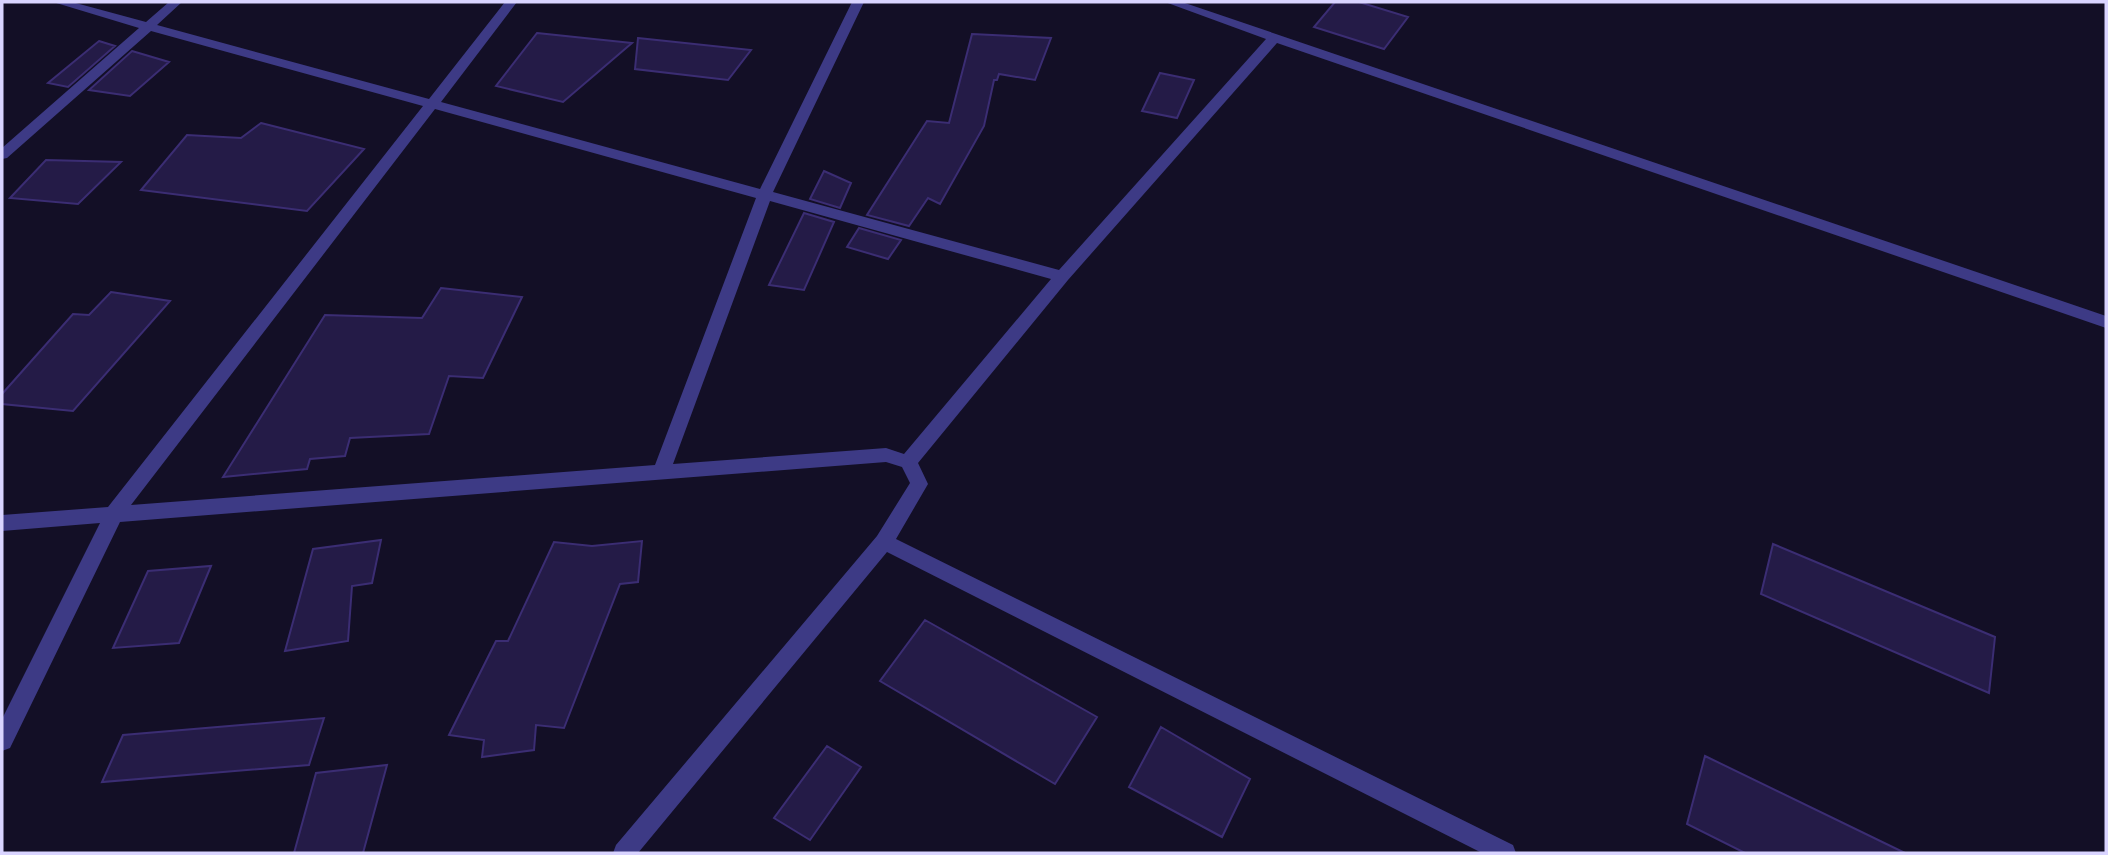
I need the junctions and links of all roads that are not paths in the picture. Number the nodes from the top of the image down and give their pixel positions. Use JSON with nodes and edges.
{"nodes":[{"id":1,"x":59,"y":2,"type":"edge"},
{"id":2,"x":176,"y":2,"type":"edge"},
{"id":3,"x":511,"y":2,"type":"edge"},
{"id":4,"x":858,"y":2,"type":"edge"},
{"id":5,"x":1171,"y":2,"type":"edge"},
{"id":6,"x":150,"y":26,"type":"junction"},
{"id":7,"x":1275,"y":37,"type":"junction"},
{"id":8,"x":432,"y":103,"type":"junction"},
{"id":9,"x":2,"y":155,"type":"edge"},
{"id":10,"x":765,"y":194,"type":"junction"},
{"id":11,"x":1062,"y":276,"type":"junction"},
{"id":12,"x":2106,"y":321,"type":"edge"},
{"id":13,"x":908,"y":462,"type":"junction"},
{"id":14,"x":663,"y":470,"type":"junction"},
{"id":15,"x":115,"y":512,"type":"junction"},
{"id":16,"x":2,"y":523,"type":"edge"},
{"id":17,"x":884,"y":542,"type":"junction"},
{"id":18,"x":2,"y":741,"type":"edge"},
{"id":19,"x":624,"y":853,"type":"edge"},
{"id":20,"x":1505,"y":853,"type":"edge"}],
"edges":[{"from":1,"to":6,"type":"street"},
{"from":2,"to":6,"type":"street"},
{"from":3,"to":8,"type":"street"},
{"from":4,"to":10,"type":"street"},
{"from":5,"to":7,"type":"street"},
{"from":6,"to":8,"type":"street"},
{"from":6,"to":9,"type":"street"},
{"from":7,"to":11,"type":"street"},
{"from":7,"to":12,"type":"street"},
{"from":8,"to":10,"type":"street"},
{"from":8,"to":15,"type":"street"},
{"from":10,"to":11,"type":"street"},
{"from":10,"to":14,"type":"street"},
{"from":11,"to":13,"type":"street"},
{"from":13,"to":14,"type":"street"},
{"from":13,"to":17,"type":"street"},
{"from":14,"to":15,"type":"street"},
{"from":15,"to":16,"type":"street"},
{"from":15,"to":18,"type":"street"},
{"from":17,"to":19,"type":"street"},
{"from":17,"to":20,"type":"street"}]}
